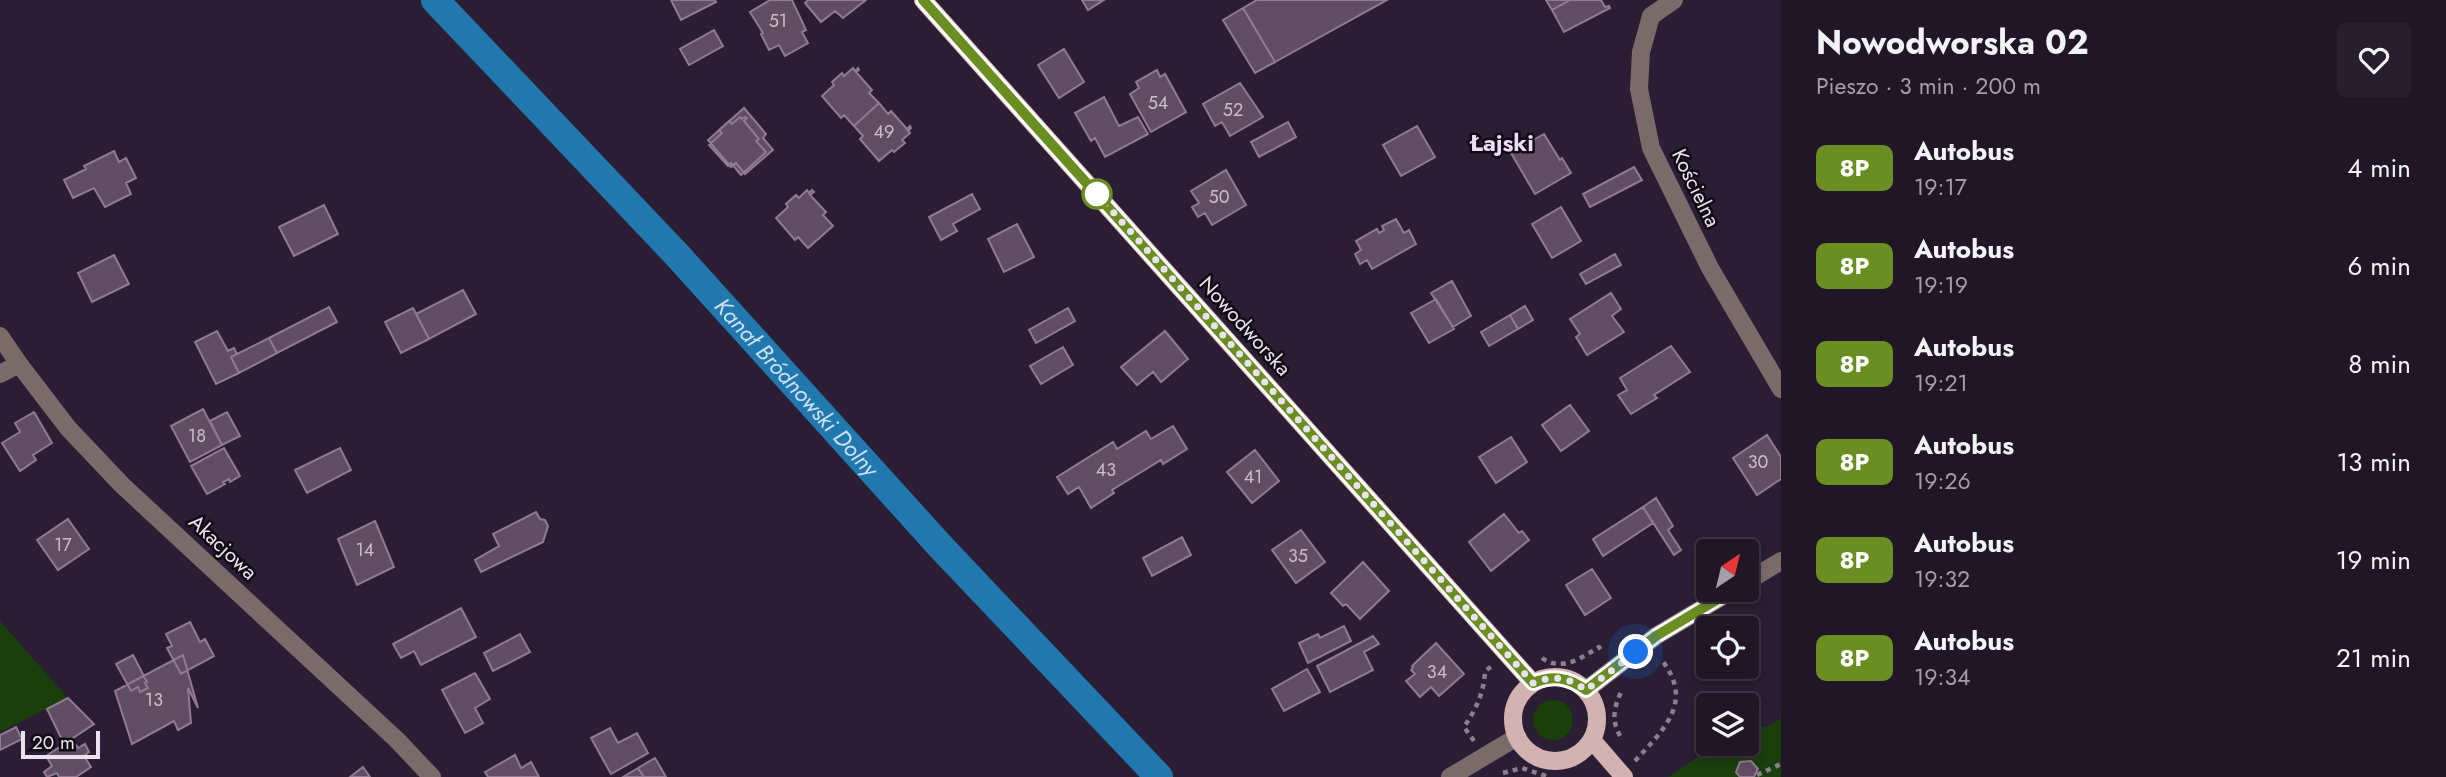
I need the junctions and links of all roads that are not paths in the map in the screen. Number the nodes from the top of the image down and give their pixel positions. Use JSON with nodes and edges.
{"nodes":[{"id":1,"x":923,"y":0,"type":"edge"},
{"id":2,"x":1674,"y":0,"type":"edge"},
{"id":3,"x":0,"y":336,"type":"edge"},
{"id":4,"x":19,"y":364,"type":"junction"},
{"id":5,"x":0,"y":374,"type":"edge"},
{"id":6,"x":1781,"y":389,"type":"edge"},
{"id":7,"x":1781,"y":561,"type":"edge"},
{"id":8,"x":1759,"y":574,"type":"edge"},
{"id":9,"x":1713,"y":602,"type":"edge"},
{"id":10,"x":1533,"y":683,"type":"junction"},
{"id":11,"x":1586,"y":690,"type":"junction"},
{"id":12,"x":1517,"y":737,"type":"junction"},
{"id":13,"x":1592,"y":740,"type":"junction"},
{"id":14,"x":432,"y":777,"type":"edge"},
{"id":15,"x":1450,"y":777,"type":"edge"},
{"id":16,"x":1624,"y":777,"type":"edge"}],
"edges":[{"from":1,"to":10,"type":"main road","name":"Nowodworska"},
{"from":2,"to":6,"type":"street","name":"Kościelna"},
{"from":3,"to":4,"type":"street","name":"Akacjowa"},
{"from":4,"to":5,"type":"street"},
{"from":4,"to":14,"type":"street","name":"Akacjowa"},
{"from":7,"to":8,"type":"street"},
{"from":9,"to":11,"type":"street"},
{"from":10,"to":11,"type":"main road"},
{"from":10,"to":12,"type":"main road"},
{"from":11,"to":13,"type":"main road"},
{"from":12,"to":13,"type":"main road"},
{"from":12,"to":15,"type":"street"},
{"from":13,"to":16,"type":"main road"}]}
